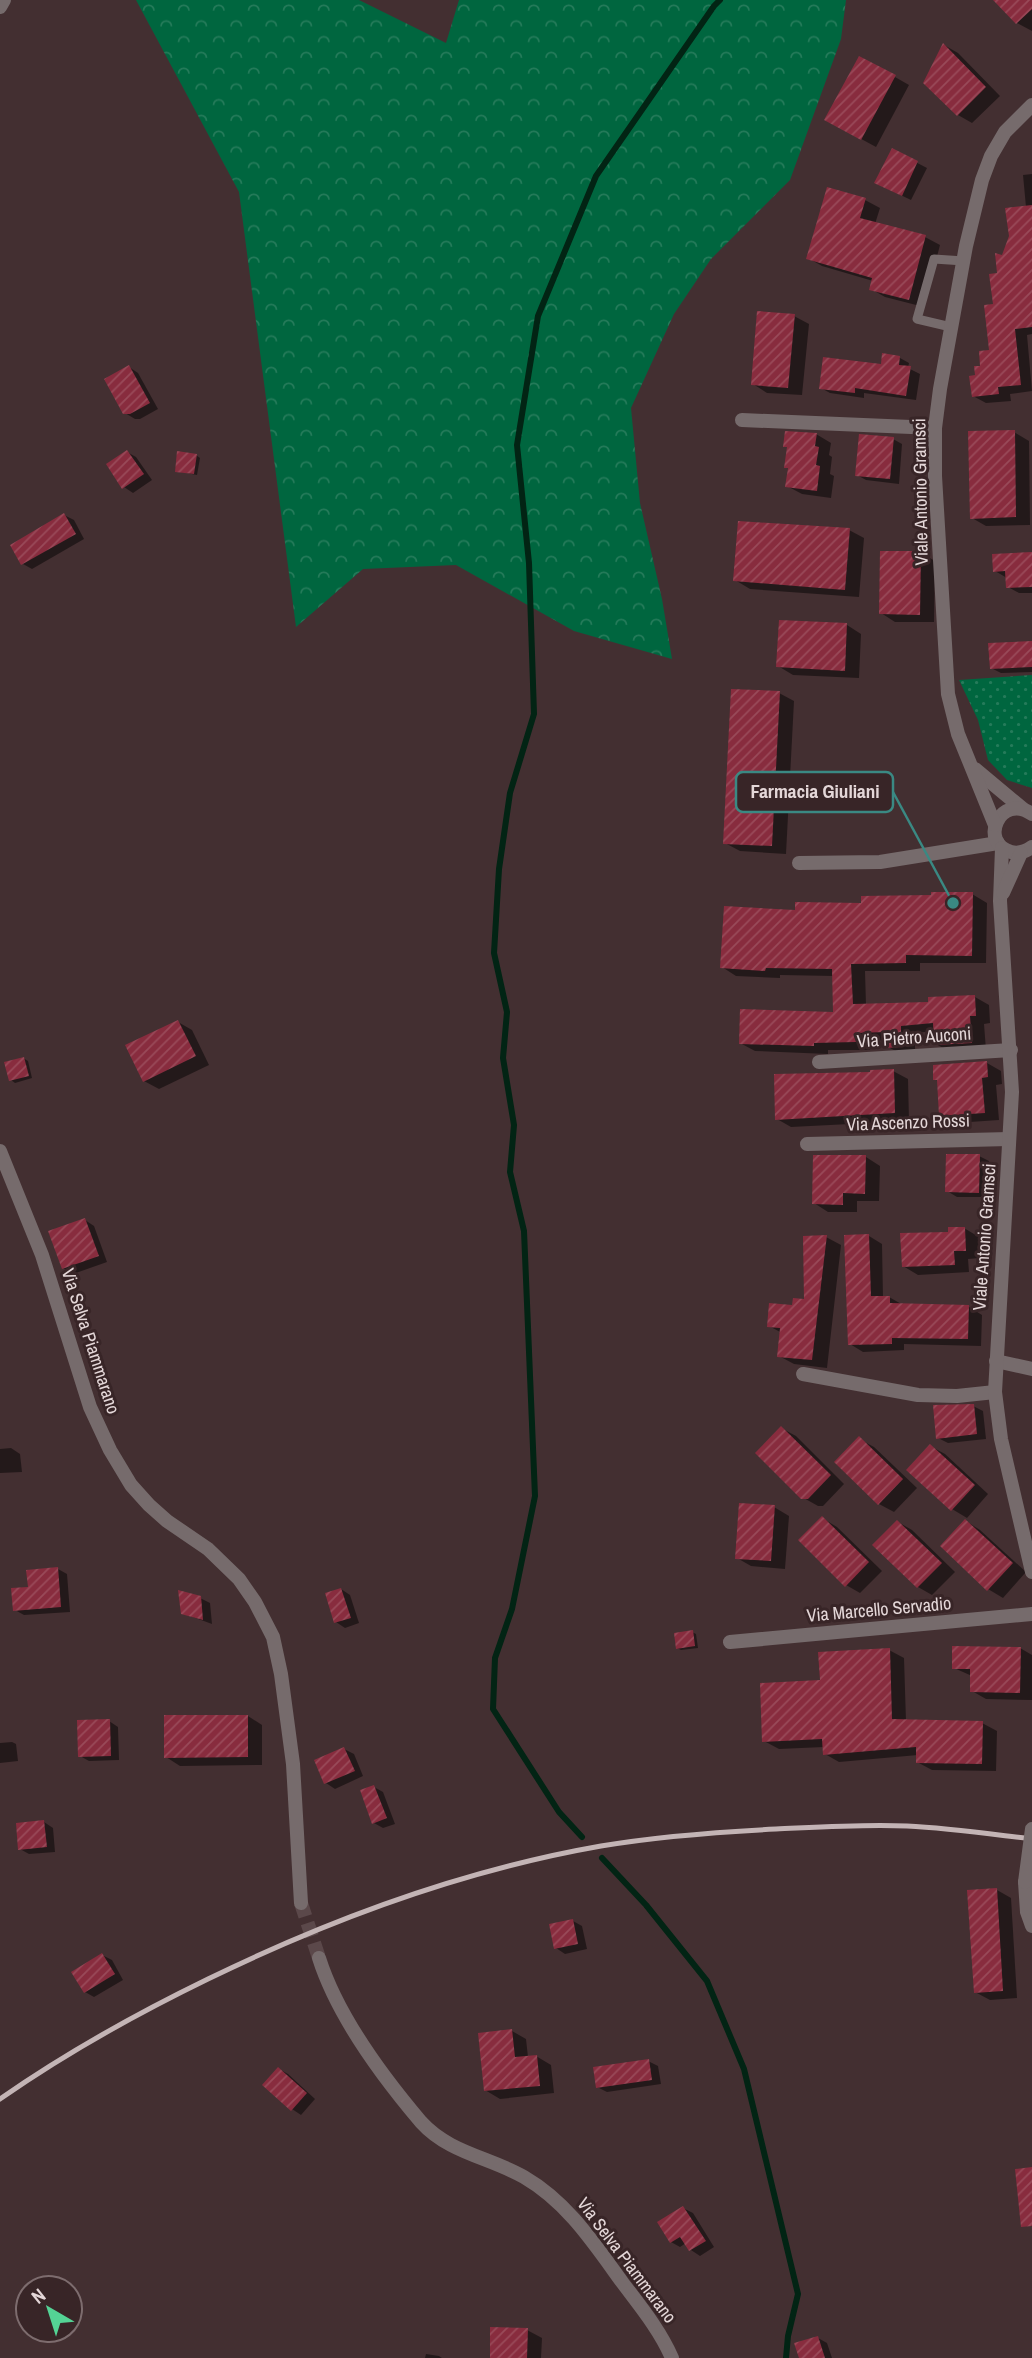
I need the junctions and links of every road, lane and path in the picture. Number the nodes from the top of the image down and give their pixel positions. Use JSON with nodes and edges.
{"nodes":[{"id":1,"x":4,"y":0,"type":"edge"},
{"id":2,"x":0,"y":7,"type":"edge"},
{"id":3,"x":1032,"y":105,"type":"edge"},
{"id":4,"x":964,"y":261,"type":"junction"},
{"id":5,"x":951,"y":327,"type":"junction"},
{"id":6,"x":742,"y":420,"type":"dead end"},
{"id":7,"x":935,"y":428,"type":"junction"},
{"id":8,"x":974,"y":768,"type":"junction"},
{"id":9,"x":1028,"y":812,"type":"edge"},
{"id":10,"x":998,"y":837,"type":"junction"},
{"id":11,"x":1027,"y":850,"type":"edge"},
{"id":12,"x":799,"y":863,"type":"dead end"},
{"id":13,"x":1000,"y":901,"type":"junction"},
{"id":14,"x":1011,"y":1050,"type":"junction"},
{"id":15,"x":819,"y":1062,"type":"dead end"},
{"id":16,"x":1009,"y":1139,"type":"junction"},
{"id":17,"x":807,"y":1144,"type":"dead end"},
{"id":18,"x":0,"y":1151,"type":"edge"},
{"id":19,"x":996,"y":1361,"type":"junction"},
{"id":20,"x":1032,"y":1369,"type":"edge"},
{"id":21,"x":803,"y":1374,"type":"dead end"},
{"id":22,"x":995,"y":1392,"type":"junction"},
{"id":23,"x":1032,"y":1572,"type":"edge"},
{"id":24,"x":1032,"y":1614,"type":"edge"},
{"id":25,"x":730,"y":1642,"type":"dead end"},
{"id":26,"x":1032,"y":1829,"type":"edge"},
{"id":27,"x":301,"y":1903,"type":"tunnel mouth"},
{"id":28,"x":1032,"y":1926,"type":"edge"},
{"id":29,"x":319,"y":1958,"type":"tunnel mouth"},
{"id":30,"x":672,"y":2358,"type":"edge"}],
"edges":[{"from":1,"to":2,"type":"street"},
{"from":3,"to":4,"type":"street","name":"Viale Antonio Gramsci"},
{"from":4,"to":5,"type":"street","name":"Viale Antonio Gramsci"},
{"from":4,"to":5,"type":"lane"},
{"from":5,"to":7,"type":"street","name":"Viale Antonio Gramsci"},
{"from":6,"to":7,"type":"street"},
{"from":7,"to":8,"type":"street","name":"Viale Antonio Gramsci"},
{"from":8,"to":9,"type":"street","name":"Viale Antonio Gramsci"},
{"from":8,"to":10,"type":"street","name":"Viale Antonio Gramsci"},
{"from":9,"to":10,"type":"street"},
{"from":10,"to":11,"type":"street"},
{"from":10,"to":12,"type":"street"},
{"from":10,"to":13,"type":"street","name":"Viale Antonio Gramsci"},
{"from":11,"to":13,"type":"street","name":"Viale Antonio Gramsci"},
{"from":13,"to":14,"type":"street","name":"Viale Antonio Gramsci"},
{"from":14,"to":15,"type":"street","name":"Via Pietro Auconi"},
{"from":14,"to":16,"type":"street","name":"Viale Antonio Gramsci"},
{"from":16,"to":17,"type":"street","name":"Via Ascenzo Rossi"},
{"from":16,"to":19,"type":"street","name":"Viale Antonio Gramsci"},
{"from":18,"to":27,"type":"street","name":"Via Selva Piammarano"},
{"from":19,"to":20,"type":"street"},
{"from":19,"to":22,"type":"street","name":"Viale Antonio Gramsci"},
{"from":21,"to":22,"type":"street"},
{"from":22,"to":23,"type":"street","name":"Viale Antonio Gramsci"},
{"from":24,"to":25,"type":"street","name":"Via Marcello Servadio"},
{"from":26,"to":28,"type":"street","bridge":true},
{"from":29,"to":30,"type":"street","name":"Via Selva Piammarano"}]}
